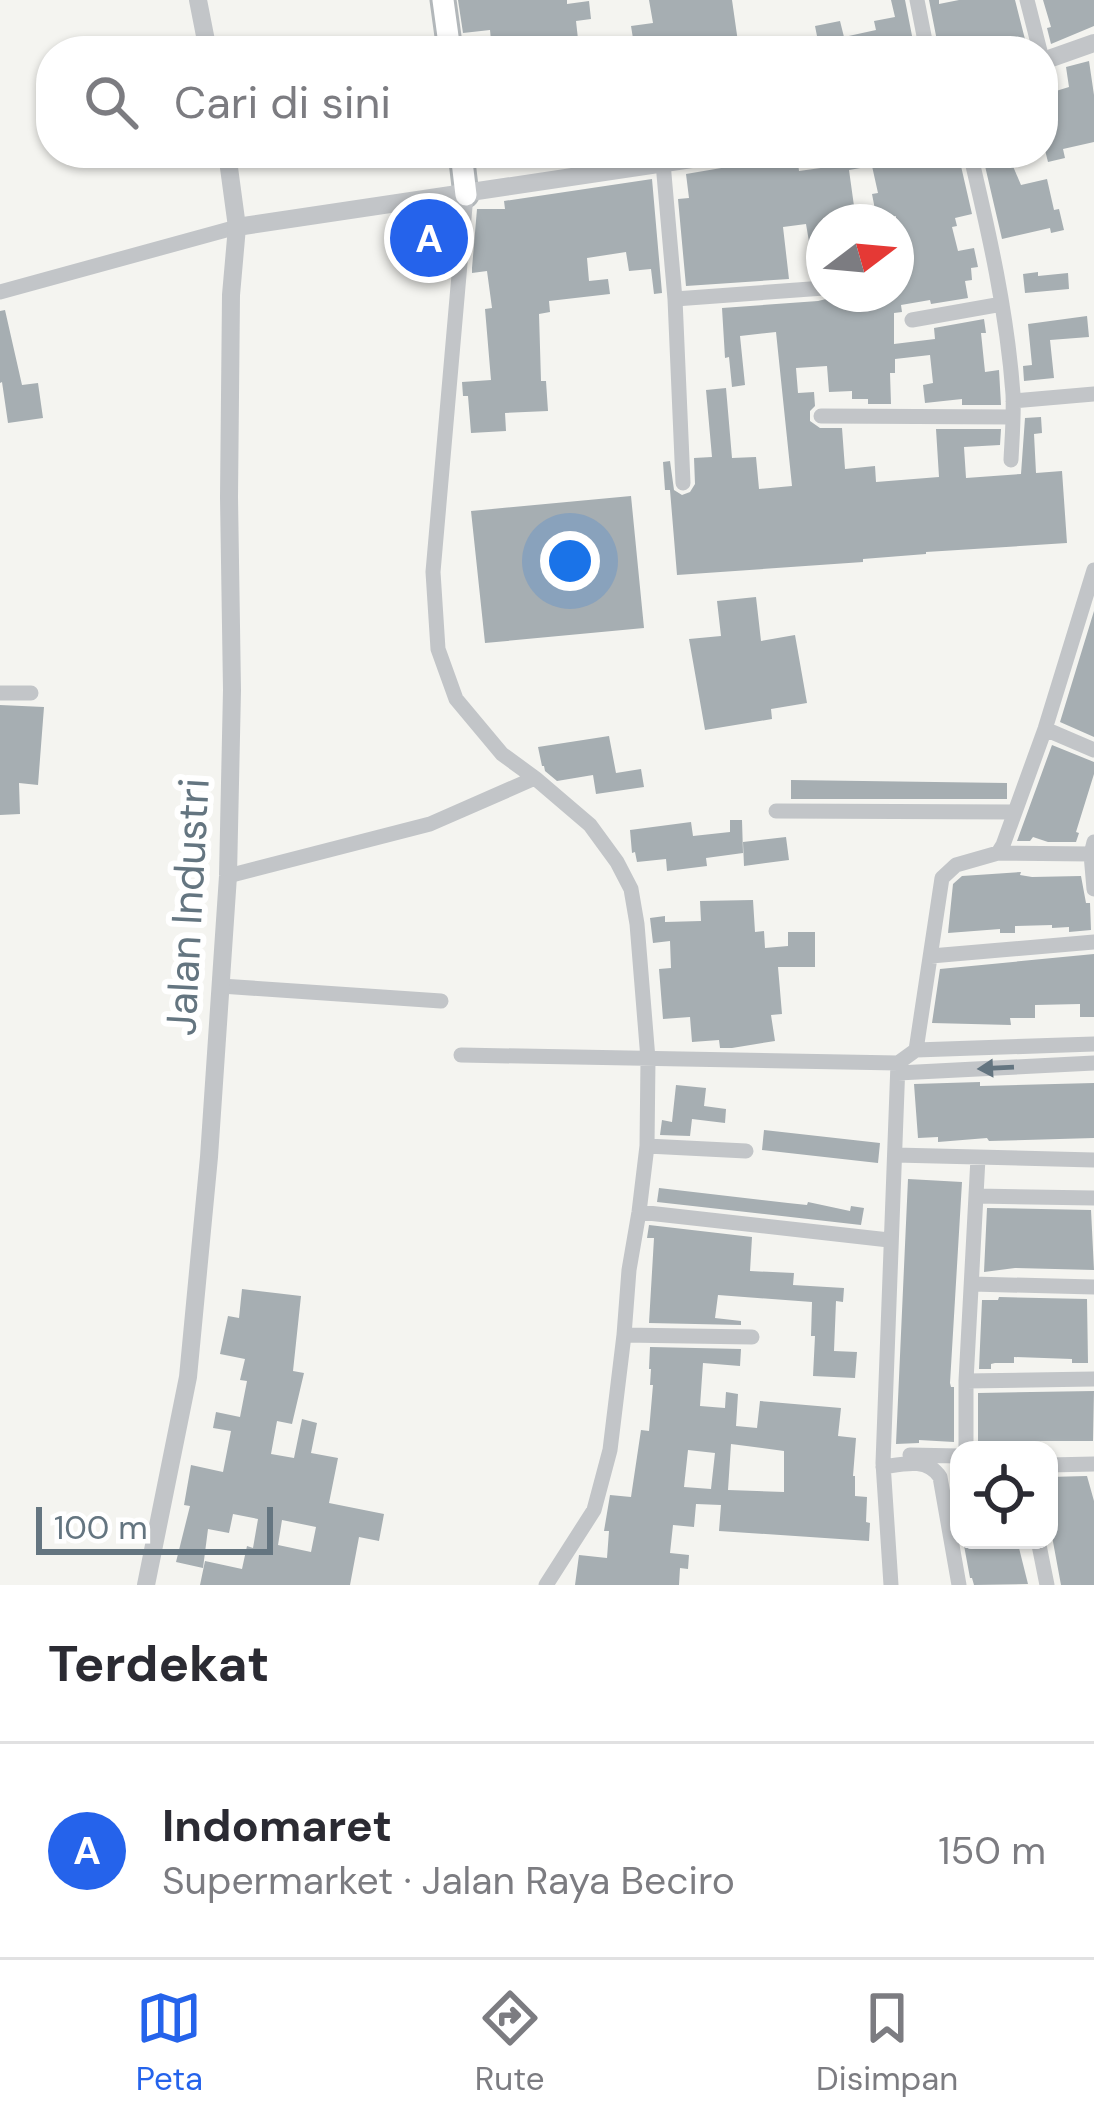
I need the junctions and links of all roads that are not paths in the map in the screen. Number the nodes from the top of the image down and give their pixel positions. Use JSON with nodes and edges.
{"nodes":[{"id":1,"x":198,"y":0,"type":"edge"},
{"id":2,"x":443,"y":0,"type":"edge"},
{"id":3,"x":916,"y":0,"type":"edge"},
{"id":4,"x":1027,"y":0,"type":"edge"},
{"id":5,"x":205,"y":36,"type":"edge"},
{"id":6,"x":447,"y":36,"type":"edge"},
{"id":7,"x":924,"y":36,"type":"edge"},
{"id":8,"x":1036,"y":36,"type":"edge"},
{"id":9,"x":1094,"y":43,"type":"edge"},
{"id":10,"x":1058,"y":56,"type":"edge"},
{"id":11,"x":229,"y":168,"type":"edge"},
{"id":12,"x":463,"y":168,"type":"edge"},
{"id":13,"x":632,"y":168,"type":"edge"},
{"id":14,"x":663,"y":168,"type":"edge"},
{"id":15,"x":973,"y":168,"type":"edge"},
{"id":16,"x":466,"y":195,"type":"junction"},
{"id":17,"x":237,"y":227,"type":"junction"},
{"id":18,"x":806,"y":288,"type":"edge"},
{"id":19,"x":0,"y":292,"type":"edge"},
{"id":20,"x":675,"y":299,"type":"junction"},
{"id":21,"x":1002,"y":304,"type":"junction"},
{"id":22,"x":912,"y":320,"type":"dead end"},
{"id":23,"x":1094,"y":394,"type":"edge"},
{"id":24,"x":1013,"y":409,"type":"junction"},
{"id":25,"x":821,"y":416,"type":"dead end"},
{"id":26,"x":1011,"y":460,"type":"dead end"},
{"id":27,"x":683,"y":483,"type":"dead end"},
{"id":28,"x":1094,"y":570,"type":"edge"},
{"id":29,"x":0,"y":693,"type":"edge"},
{"id":30,"x":31,"y":693,"type":"dead end"},
{"id":31,"x":1045,"y":729,"type":"junction"},
{"id":32,"x":1094,"y":750,"type":"edge"},
{"id":33,"x":535,"y":778,"type":"junction"},
{"id":34,"x":776,"y":811,"type":"dead end"},
{"id":35,"x":1014,"y":812,"type":"junction"},
{"id":36,"x":1092,"y":848,"type":"edge"},
{"id":37,"x":998,"y":853,"type":"junction"},
{"id":38,"x":228,"y":876,"type":"junction"},
{"id":39,"x":1094,"y":889,"type":"edge"},
{"id":40,"x":1094,"y":942,"type":"edge"},
{"id":41,"x":931,"y":956,"type":"junction"},
{"id":42,"x":220,"y":986,"type":"junction"},
{"id":43,"x":441,"y":1001,"type":"dead end"},
{"id":44,"x":1094,"y":1044,"type":"edge"},
{"id":45,"x":916,"y":1051,"type":"junction"},
{"id":46,"x":461,"y":1054,"type":"dead end"},
{"id":47,"x":648,"y":1059,"type":"junction"},
{"id":48,"x":1094,"y":1063,"type":"edge"},
{"id":49,"x":898,"y":1068,"type":"junction"},
{"id":50,"x":647,"y":1146,"type":"junction"},
{"id":51,"x":746,"y":1151,"type":"dead end"},
{"id":52,"x":895,"y":1155,"type":"junction"},
{"id":53,"x":978,"y":1158,"type":"junction"},
{"id":54,"x":1094,"y":1160,"type":"edge"},
{"id":55,"x":976,"y":1196,"type":"junction"},
{"id":56,"x":1094,"y":1198,"type":"edge"},
{"id":57,"x":639,"y":1212,"type":"junction"},
{"id":58,"x":889,"y":1240,"type":"junction"},
{"id":59,"x":971,"y":1284,"type":"junction"},
{"id":60,"x":1094,"y":1287,"type":"edge"},
{"id":61,"x":625,"y":1335,"type":"junction"},
{"id":62,"x":752,"y":1337,"type":"dead end"},
{"id":63,"x":1094,"y":1379,"type":"edge"},
{"id":64,"x":966,"y":1381,"type":"junction"},
{"id":65,"x":967,"y":1441,"type":"edge"},
{"id":66,"x":950,"y":1457,"type":"edge"},
{"id":67,"x":883,"y":1461,"type":"junction"},
{"id":68,"x":1094,"y":1464,"type":"edge"},
{"id":69,"x":1058,"y":1466,"type":"edge"},
{"id":70,"x":1040,"y":1549,"type":"edge"},
{"id":71,"x":146,"y":1585,"type":"edge"},
{"id":72,"x":546,"y":1585,"type":"edge"},
{"id":73,"x":891,"y":1585,"type":"edge"},
{"id":74,"x":959,"y":1585,"type":"edge"},
{"id":75,"x":1047,"y":1585,"type":"edge"}],
"edges":[{"from":1,"to":5,"type":"street"},
{"from":2,"to":6,"type":"main road"},
{"from":3,"to":7,"type":"street"},
{"from":4,"to":8,"type":"street"},
{"from":9,"to":10,"type":"street"},
{"from":11,"to":17,"type":"street","name":"Jalan Industri"},
{"from":12,"to":16,"type":"main road"},
{"from":13,"to":16,"type":"street"},
{"from":14,"to":20,"type":"street"},
{"from":15,"to":21,"type":"street"},
{"from":16,"to":17,"type":"street"},
{"from":16,"to":33,"type":"street"},
{"from":17,"to":19,"type":"street"},
{"from":17,"to":38,"type":"street","name":"Jalan Industri"},
{"from":18,"to":20,"type":"street"},
{"from":20,"to":27,"type":"street"},
{"from":21,"to":22,"type":"street"},
{"from":21,"to":24,"type":"street"},
{"from":23,"to":24,"type":"street"},
{"from":24,"to":25,"type":"street"},
{"from":24,"to":26,"type":"street"},
{"from":28,"to":31,"type":"street"},
{"from":29,"to":30,"type":"street"},
{"from":31,"to":32,"type":"street"},
{"from":31,"to":35,"type":"street"},
{"from":33,"to":38,"type":"street"},
{"from":33,"to":47,"type":"street"},
{"from":34,"to":35,"type":"street"},
{"from":35,"to":37,"type":"street"},
{"from":36,"to":37,"type":"street"},
{"from":36,"to":39,"type":"street"},
{"from":37,"to":41,"type":"street"},
{"from":38,"to":42,"type":"street","name":"Jalan Industri"},
{"from":40,"to":41,"type":"street"},
{"from":41,"to":45,"type":"street"},
{"from":42,"to":43,"type":"street"},
{"from":42,"to":71,"type":"street","name":"Jalan Industri"},
{"from":44,"to":45,"type":"street"},
{"from":45,"to":49,"type":"street"},
{"from":46,"to":47,"type":"street"},
{"from":47,"to":49,"type":"street"},
{"from":47,"to":50,"type":"street"},
{"from":48,"to":49,"type":"street","one_way":true},
{"from":49,"to":52,"type":"street"},
{"from":50,"to":51,"type":"street"},
{"from":50,"to":57,"type":"street"},
{"from":52,"to":53,"type":"street"},
{"from":52,"to":58,"type":"street"},
{"from":53,"to":54,"type":"street"},
{"from":53,"to":55,"type":"street"},
{"from":55,"to":56,"type":"street"},
{"from":55,"to":59,"type":"street"},
{"from":57,"to":58,"type":"street"},
{"from":57,"to":61,"type":"street"},
{"from":58,"to":67,"type":"street"},
{"from":59,"to":60,"type":"street"},
{"from":59,"to":64,"type":"street"},
{"from":61,"to":62,"type":"street"},
{"from":61,"to":72,"type":"street"},
{"from":63,"to":64,"type":"street"},
{"from":64,"to":65,"type":"street"},
{"from":66,"to":67,"type":"street"},
{"from":67,"to":73,"type":"street"},
{"from":67,"to":74,"type":"street"},
{"from":68,"to":69,"type":"street"},
{"from":70,"to":75,"type":"street"}]}
